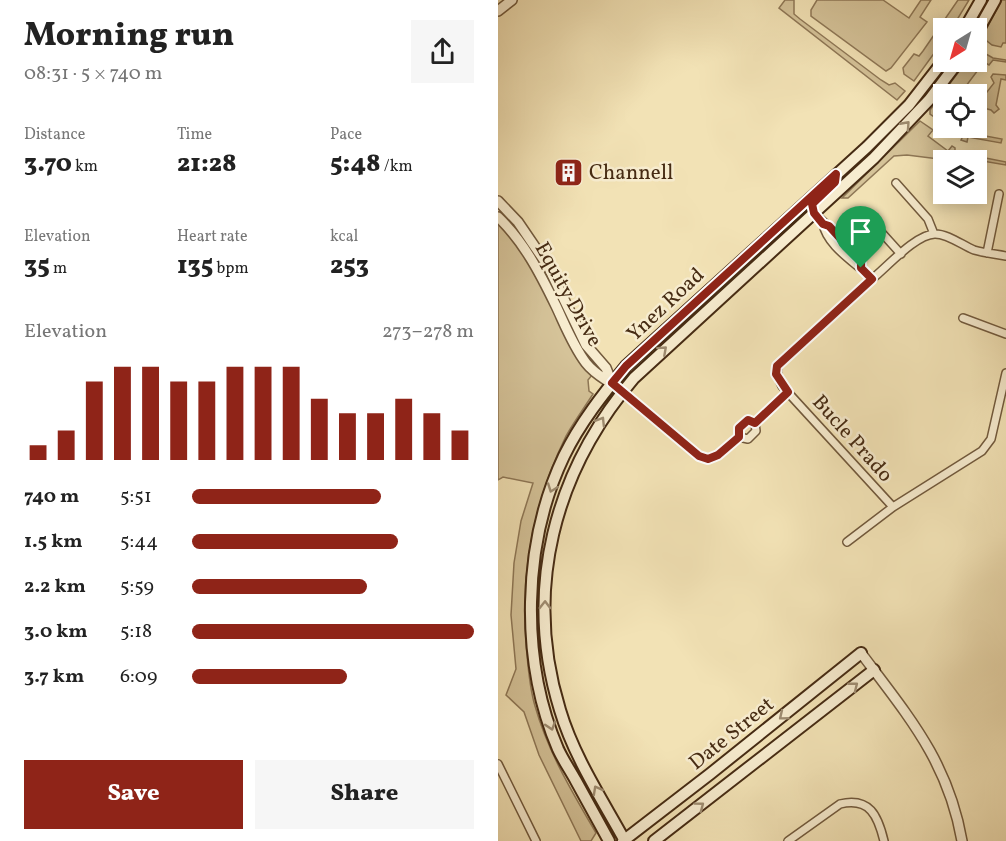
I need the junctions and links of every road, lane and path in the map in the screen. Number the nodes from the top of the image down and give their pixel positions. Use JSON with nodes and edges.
{"nodes":[{"id":1,"x":512,"y":0,"type":"edge"},
{"id":2,"x":981,"y":0,"type":"edge"},
{"id":3,"x":995,"y":0,"type":"edge"},
{"id":4,"x":498,"y":11,"type":"edge"},
{"id":5,"x":971,"y":18,"type":"edge"},
{"id":6,"x":985,"y":18,"type":"edge"},
{"id":7,"x":935,"y":72,"type":"edge"},
{"id":8,"x":950,"y":72,"type":"edge"},
{"id":9,"x":836,"y":174,"type":"junction"},
{"id":10,"x":896,"y":183,"type":"dead end"},
{"id":11,"x":999,"y":194,"type":"dead end"},
{"id":12,"x":498,"y":201,"type":"edge"},
{"id":13,"x":863,"y":212,"type":"dead end"},
{"id":14,"x":814,"y":213,"type":"junction"},
{"id":15,"x":498,"y":217,"type":"edge"},
{"id":16,"x":823,"y":224,"type":"junction"},
{"id":17,"x":934,"y":234,"type":"junction"},
{"id":18,"x":844,"y":241,"type":"junction"},
{"id":19,"x":837,"y":247,"type":"junction"},
{"id":20,"x":987,"y":253,"type":"junction"},
{"id":21,"x":855,"y":254,"type":"junction"},
{"id":22,"x":901,"y":254,"type":"junction"},
{"id":23,"x":1006,"y":256,"type":"edge"},
{"id":24,"x":849,"y":260,"type":"junction"},
{"id":25,"x":861,"y":268,"type":"junction"},
{"id":26,"x":872,"y":279,"type":"junction"},
{"id":27,"x":963,"y":318,"type":"dead end"},
{"id":28,"x":1006,"y":334,"type":"edge"},
{"id":29,"x":1006,"y":373,"type":"edge"},
{"id":30,"x":612,"y":383,"type":"junction"},
{"id":31,"x":622,"y":392,"type":"junction"},
{"id":32,"x":788,"y":392,"type":"junction"},
{"id":33,"x":1003,"y":399,"type":"edge"},
{"id":34,"x":893,"y":507,"type":"junction"},
{"id":35,"x":847,"y":542,"type":"dead end"},
{"id":36,"x":861,"y":653,"type":"joint"},
{"id":37,"x":874,"y":670,"type":"junction"},
{"id":38,"x":498,"y":764,"type":"edge"},
{"id":39,"x":536,"y":841,"type":"edge"},
{"id":40,"x":609,"y":841,"type":"edge"},
{"id":41,"x":624,"y":841,"type":"edge"},
{"id":42,"x":654,"y":841,"type":"edge"},
{"id":43,"x":788,"y":841,"type":"edge"},
{"id":44,"x":884,"y":841,"type":"edge"},
{"id":45,"x":962,"y":841,"type":"edge"}],
"edges":[{"from":1,"to":4,"type":"street"},
{"from":2,"to":5,"type":"main road"},
{"from":3,"to":6,"type":"main road"},
{"from":7,"to":9,"type":"main road","name":"Ynez Road"},
{"from":14,"to":8,"type":"main road","name":"Ynez Road","one_way":true},
{"from":9,"to":14,"type":"main road"},
{"from":9,"to":30,"type":"main road","name":"Ynez Road"},
{"from":10,"to":17,"type":"street"},
{"from":11,"to":20,"type":"street"},
{"from":12,"to":30,"type":"street","name":"Equity Drive"},
{"from":13,"to":22,"type":"street"},
{"from":14,"to":16,"type":"street"},
{"from":31,"to":14,"type":"main road","name":"Ynez Road","one_way":true},
{"from":15,"to":30,"type":"street","name":"Equity Drive"},
{"from":16,"to":18,"type":"street"},
{"from":16,"to":19,"type":"street"},
{"from":17,"to":20,"type":"street"},
{"from":17,"to":22,"type":"street","name":"Bucle Prado"},
{"from":18,"to":19,"type":"street"},
{"from":18,"to":21,"type":"street"},
{"from":19,"to":24,"type":"street"},
{"from":20,"to":23,"type":"street"},
{"from":21,"to":24,"type":"street"},
{"from":21,"to":25,"type":"street"},
{"from":22,"to":26,"type":"street","name":"Bucle Prado"},
{"from":24,"to":25,"type":"street"},
{"from":25,"to":26,"type":"street"},
{"from":26,"to":32,"type":"street","name":"Bucle Prado"},
{"from":27,"to":28,"type":"street"},
{"from":29,"to":33,"type":"street","name":"Bucle Prado"},
{"from":30,"to":31,"type":"street","name":"Equity Drive"},
{"from":30,"to":40,"type":"main road","name":"Ynez Road","one_way":true},
{"from":31,"to":32,"type":"street","name":"Bucle Prado"},
{"from":41,"to":31,"type":"main road","name":"Ynez Road","one_way":true},
{"from":32,"to":34,"type":"street","name":"Bucle Prado"},
{"from":33,"to":34,"type":"street","name":"Bucle Prado"},
{"from":34,"to":35,"type":"street","name":"Bucle Prado"},
{"from":36,"to":37,"type":"street"},
{"from":36,"to":41,"type":"main road","name":"Date Street","one_way":true},
{"from":42,"to":37,"type":"main road","name":"Date Street","one_way":true},
{"from":37,"to":45,"type":"street"},
{"from":38,"to":39,"type":"street"},
{"from":43,"to":44,"type":"street"}]}
